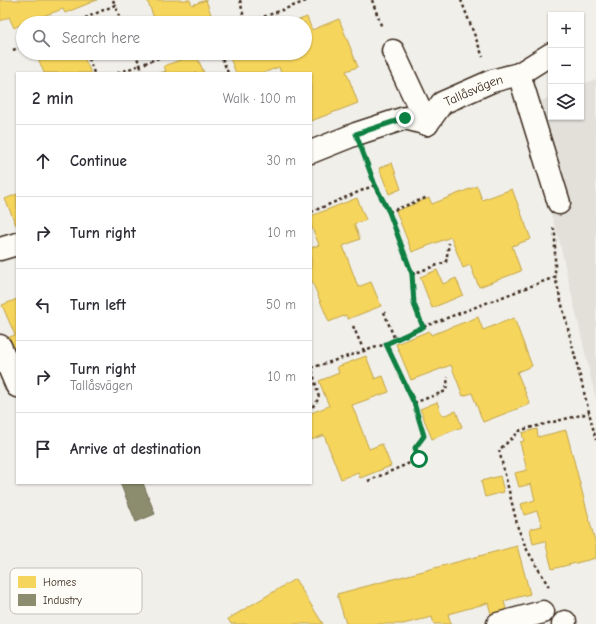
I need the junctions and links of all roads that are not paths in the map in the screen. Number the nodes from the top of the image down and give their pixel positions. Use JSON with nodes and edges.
{"nodes":[{"id":1,"x":392,"y":51,"type":"road end"},
{"id":2,"x":548,"y":56,"type":"edge"},
{"id":3,"x":519,"y":74,"type":"junction"},
{"id":4,"x":427,"y":124,"type":"junction"},
{"id":5,"x":312,"y":152,"type":"edge"},
{"id":6,"x":559,"y":203,"type":"dead end"},
{"id":7,"x":16,"y":244,"type":"edge"},
{"id":8,"x":0,"y":249,"type":"edge"},
{"id":9,"x":0,"y":346,"type":"edge"},
{"id":10,"x":16,"y":384,"type":"edge"},
{"id":11,"x":543,"y":612,"type":"dead end"},
{"id":12,"x":498,"y":624,"type":"edge"}],
"edges":[{"from":1,"to":4,"type":"street"},
{"from":2,"to":3,"type":"street","name":"Tallåsvägen"},
{"from":3,"to":4,"type":"street","name":"Tallåsvägen"},
{"from":3,"to":6,"type":"street"},
{"from":4,"to":5,"type":"street"},
{"from":7,"to":8,"type":"street"},
{"from":9,"to":10,"type":"street"},
{"from":11,"to":12,"type":"street"}]}
